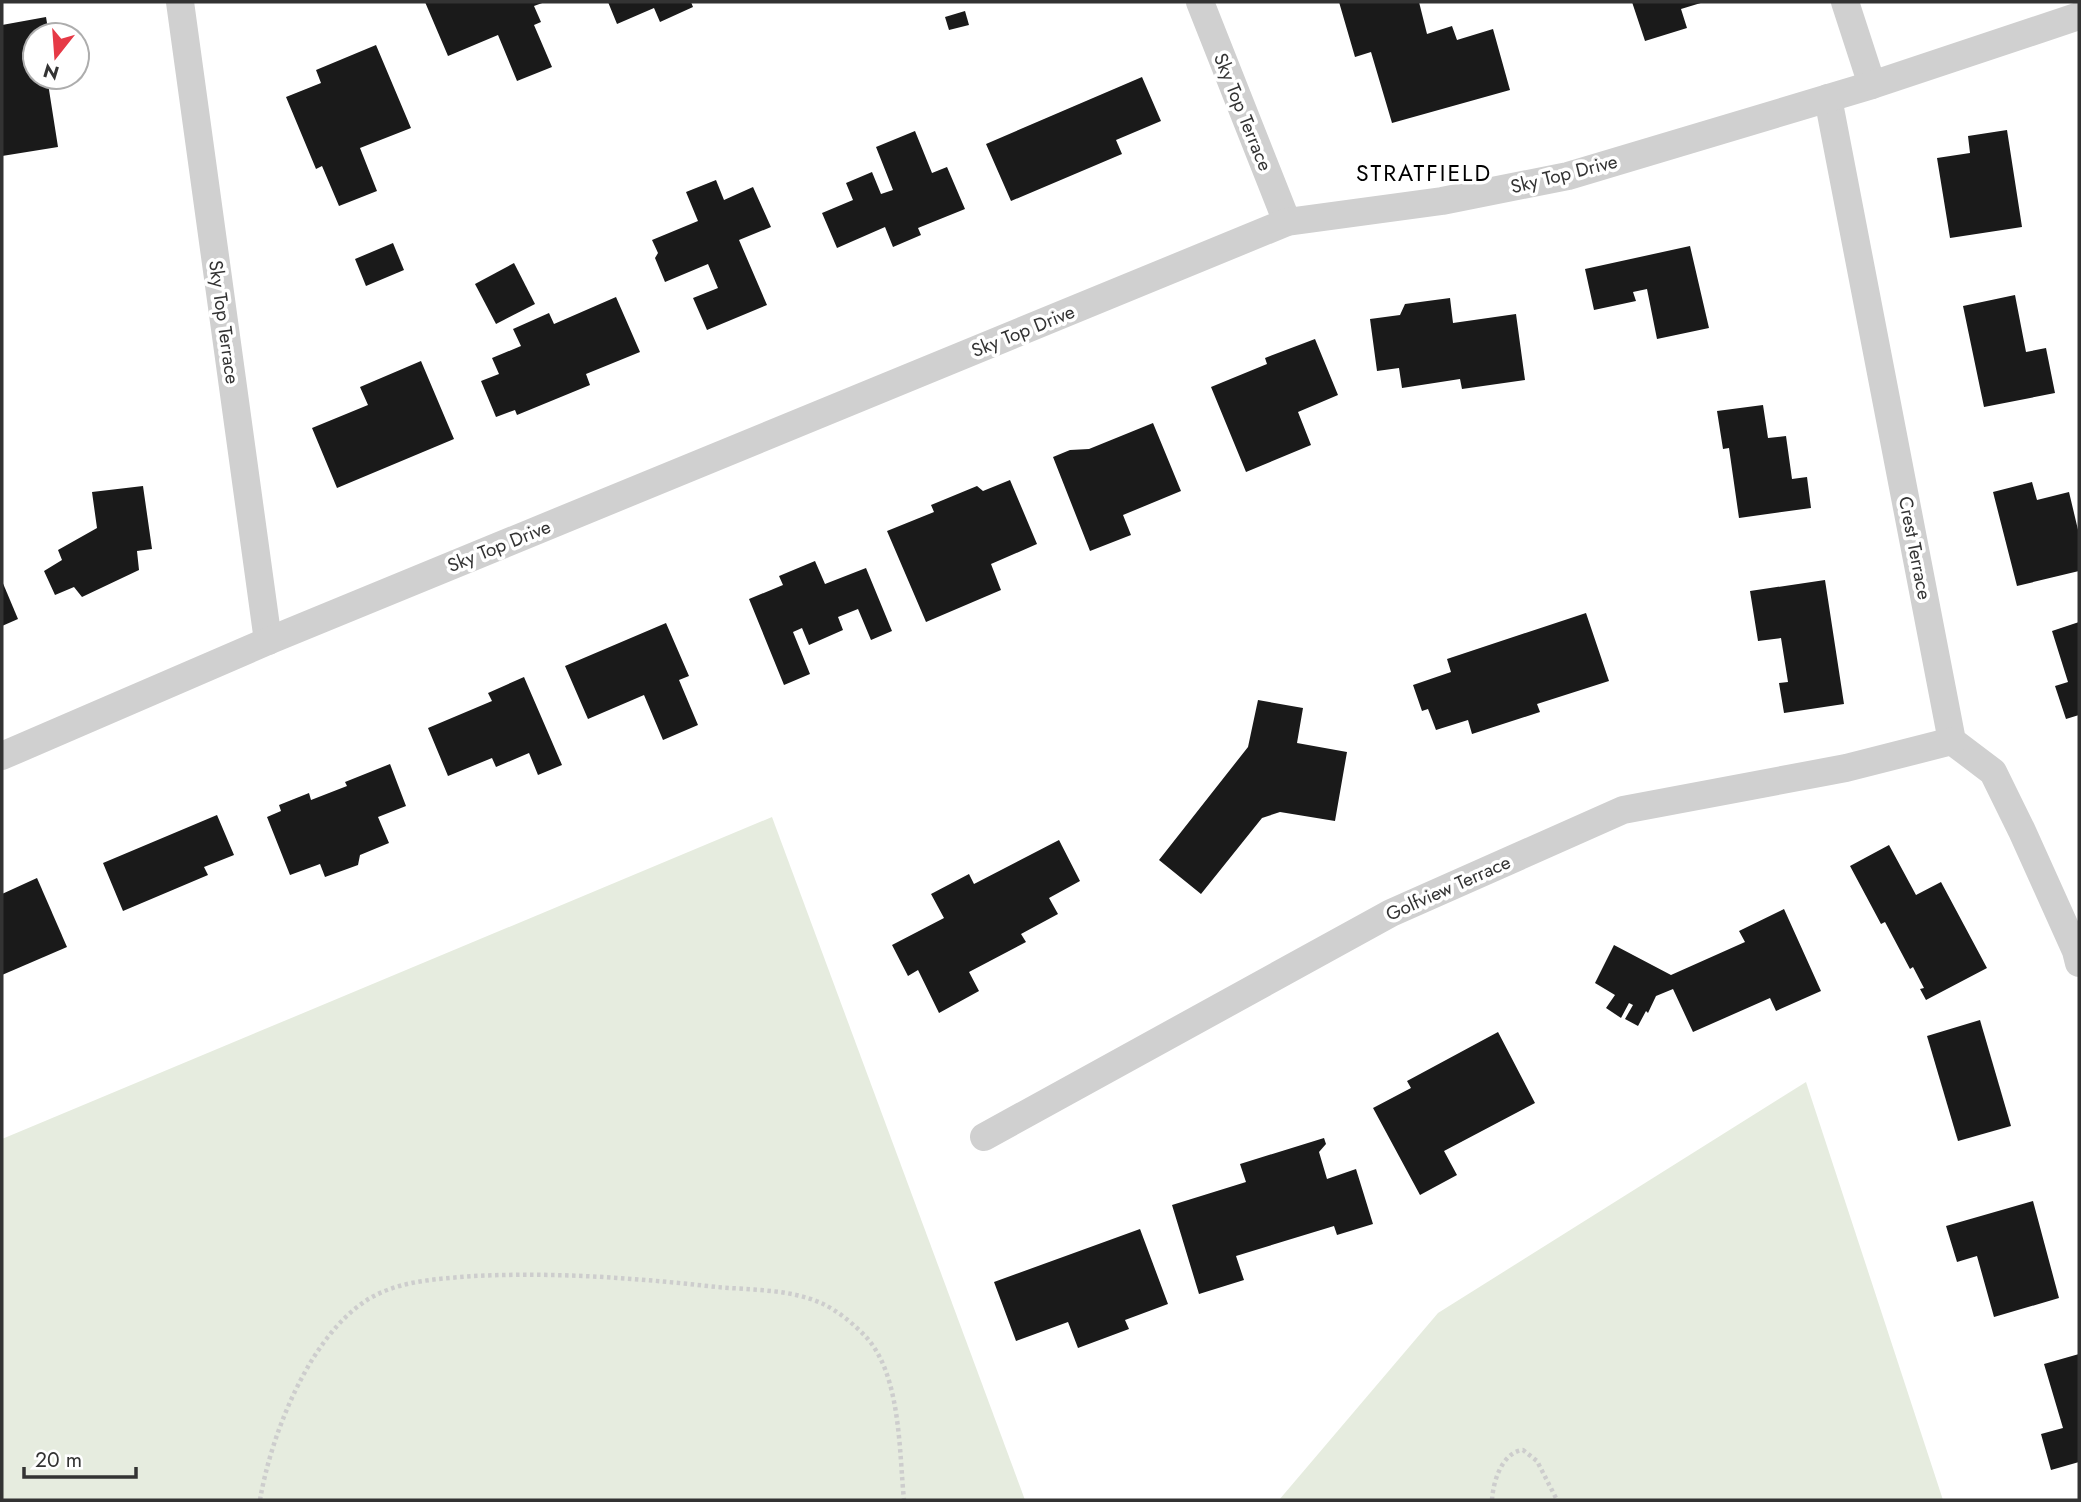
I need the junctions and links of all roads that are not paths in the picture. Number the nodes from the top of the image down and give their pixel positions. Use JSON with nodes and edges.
{"nodes":[{"id":1,"x":180,"y":2,"type":"edge"},
{"id":2,"x":1200,"y":2,"type":"edge"},
{"id":3,"x":1845,"y":2,"type":"edge"},
{"id":4,"x":2079,"y":16,"type":"edge"},
{"id":5,"x":1872,"y":85,"type":"junction"},
{"id":6,"x":1828,"y":98,"type":"junction"},
{"id":7,"x":1287,"y":222,"type":"junction"},
{"id":8,"x":268,"y":641,"type":"junction"},
{"id":9,"x":1952,"y":740,"type":"junction"},
{"id":10,"x":2,"y":756,"type":"edge"},
{"id":11,"x":2079,"y":963,"type":"edge"},
{"id":12,"x":984,"y":1137,"type":"dead end"}],
"edges":[{"from":1,"to":8,"type":"street","name":"Sky Top Terrace"},
{"from":2,"to":7,"type":"street","name":"Sky Top Terrace"},
{"from":3,"to":5,"type":"street"},
{"from":4,"to":5,"type":"street","name":"Sky Top Drive"},
{"from":5,"to":6,"type":"street","name":"Sky Top Drive"},
{"from":6,"to":7,"type":"street","name":"Sky Top Drive"},
{"from":6,"to":9,"type":"street","name":"Crest Terrace"},
{"from":7,"to":8,"type":"street","name":"Sky Top Drive"},
{"from":8,"to":10,"type":"street","name":"Sky Top Drive"},
{"from":9,"to":11,"type":"street"},
{"from":9,"to":12,"type":"street","name":"Golfview Terrace"}]}
